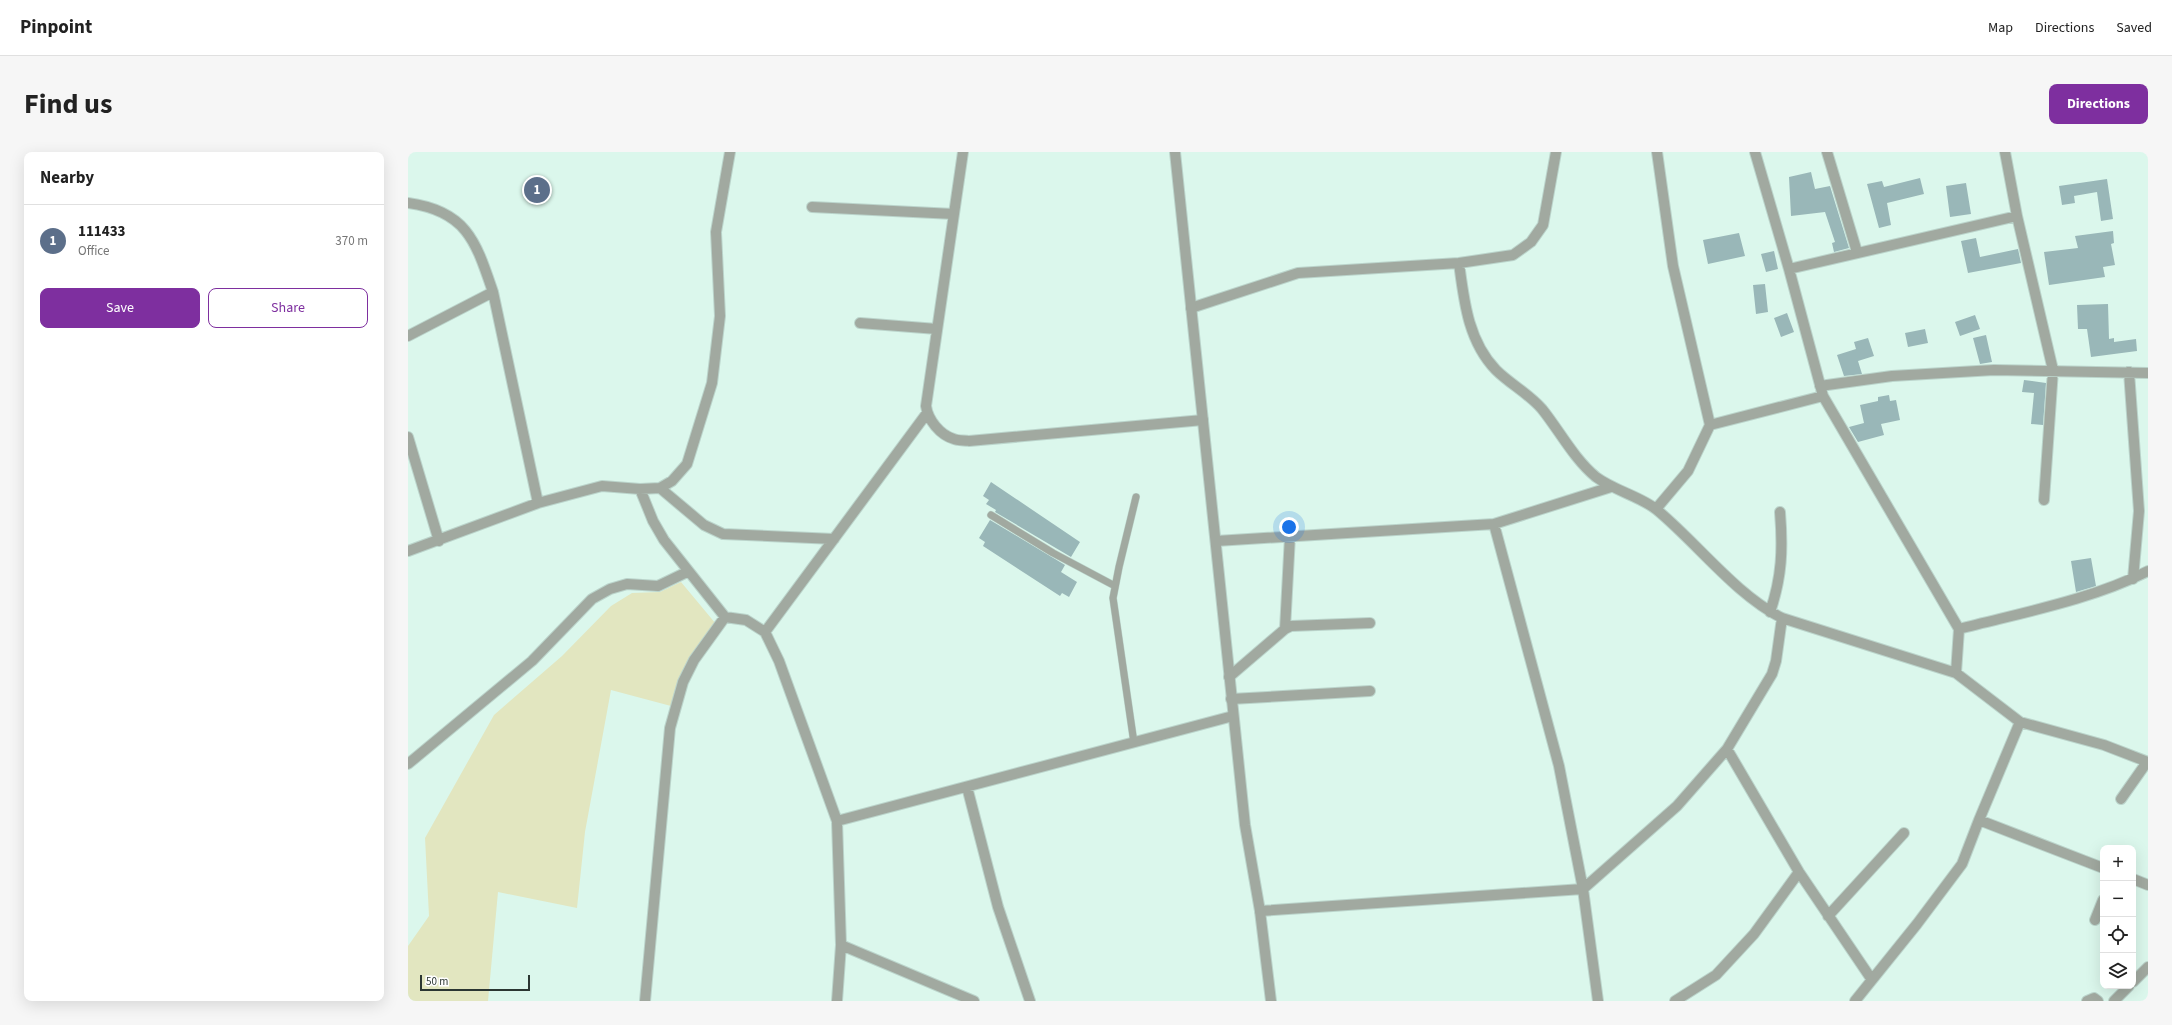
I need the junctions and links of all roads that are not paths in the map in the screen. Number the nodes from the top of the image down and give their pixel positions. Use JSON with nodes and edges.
{"nodes":[{"id":1,"x":730,"y":152,"type":"edge"},
{"id":2,"x":962,"y":152,"type":"edge"},
{"id":3,"x":1175,"y":152,"type":"edge"},
{"id":4,"x":1556,"y":152,"type":"edge"},
{"id":5,"x":1657,"y":152,"type":"edge"},
{"id":6,"x":1755,"y":152,"type":"edge"},
{"id":7,"x":1827,"y":152,"type":"edge"},
{"id":8,"x":2005,"y":152,"type":"edge"},
{"id":9,"x":408,"y":203,"type":"edge"},
{"id":10,"x":812,"y":207,"type":"dead end"},
{"id":11,"x":954,"y":214,"type":"junction"},
{"id":12,"x":2016,"y":216,"type":"junction"},
{"id":13,"x":1857,"y":252,"type":"junction"},
{"id":14,"x":1459,"y":263,"type":"junction"},
{"id":15,"x":1789,"y":269,"type":"junction"},
{"id":16,"x":493,"y":292,"type":"junction"},
{"id":17,"x":1191,"y":308,"type":"junction"},
{"id":18,"x":860,"y":323,"type":"dead end"},
{"id":19,"x":937,"y":329,"type":"junction"},
{"id":20,"x":408,"y":336,"type":"edge"},
{"id":21,"x":2053,"y":370,"type":"junction"},
{"id":22,"x":2129,"y":372,"type":"junction"},
{"id":23,"x":2148,"y":373,"type":"edge"},
{"id":24,"x":1822,"y":391,"type":"junction"},
{"id":25,"x":927,"y":413,"type":"junction"},
{"id":26,"x":1203,"y":420,"type":"junction"},
{"id":27,"x":1710,"y":425,"type":"junction"},
{"id":28,"x":408,"y":437,"type":"edge"},
{"id":29,"x":1611,"y":487,"type":"junction"},
{"id":30,"x":660,"y":488,"type":"junction"},
{"id":31,"x":640,"y":489,"type":"junction"},
{"id":32,"x":1136,"y":498,"type":"dead end"},
{"id":33,"x":2044,"y":500,"type":"dead end"},
{"id":34,"x":538,"y":503,"type":"junction"},
{"id":35,"x":1656,"y":509,"type":"junction"},
{"id":36,"x":1780,"y":512,"type":"dead end"},
{"id":37,"x":991,"y":515,"type":"dead end"},
{"id":38,"x":1494,"y":524,"type":"junction"},
{"id":39,"x":1290,"y":536,"type":"junction"},
{"id":40,"x":834,"y":539,"type":"junction"},
{"id":41,"x":439,"y":541,"type":"junction"},
{"id":42,"x":1216,"y":541,"type":"junction"},
{"id":43,"x":408,"y":551,"type":"edge"},
{"id":44,"x":2148,"y":571,"type":"edge"},
{"id":45,"x":688,"y":572,"type":"junction"},
{"id":46,"x":2133,"y":579,"type":"junction"},
{"id":47,"x":1115,"y":586,"type":"junction"},
{"id":48,"x":1770,"y":612,"type":"junction"},
{"id":49,"x":725,"y":617,"type":"junction"},
{"id":50,"x":1782,"y":618,"type":"junction"},
{"id":51,"x":1370,"y":623,"type":"dead end"},
{"id":52,"x":1285,"y":629,"type":"junction"},
{"id":53,"x":1959,"y":629,"type":"junction"},
{"id":54,"x":765,"y":632,"type":"junction"},
{"id":55,"x":1956,"y":673,"type":"junction"},
{"id":56,"x":1229,"y":677,"type":"junction"},
{"id":57,"x":1370,"y":690,"type":"dead end"},
{"id":58,"x":1231,"y":699,"type":"junction"},
{"id":59,"x":1233,"y":716,"type":"junction"},
{"id":60,"x":2020,"y":722,"type":"junction"},
{"id":61,"x":1134,"y":742,"type":"junction"},
{"id":62,"x":1727,"y":749,"type":"junction"},
{"id":63,"x":2148,"y":762,"type":"edge"},
{"id":64,"x":408,"y":764,"type":"edge"},
{"id":65,"x":967,"y":787,"type":"junction"},
{"id":66,"x":2121,"y":799,"type":"dead end"},
{"id":67,"x":1979,"y":820,"type":"junction"},
{"id":68,"x":837,"y":821,"type":"junction"},
{"id":69,"x":1904,"y":833,"type":"dead end"},
{"id":70,"x":2100,"y":867,"type":"edge"},
{"id":71,"x":1799,"y":872,"type":"junction"},
{"id":72,"x":2136,"y":880,"type":"edge"},
{"id":73,"x":2148,"y":885,"type":"edge"},
{"id":74,"x":1583,"y":889,"type":"junction"},
{"id":75,"x":2100,"y":908,"type":"edge"},
{"id":76,"x":1260,"y":911,"type":"junction"},
{"id":77,"x":1828,"y":916,"type":"junction"},
{"id":78,"x":2095,"y":920,"type":"dead end"},
{"id":79,"x":841,"y":945,"type":"junction"},
{"id":80,"x":2148,"y":967,"type":"edge"},
{"id":81,"x":2136,"y":979,"type":"edge"},
{"id":82,"x":1872,"y":980,"type":"junction"},
{"id":83,"x":2126,"y":989,"type":"edge"},
{"id":84,"x":645,"y":1001,"type":"edge"},
{"id":85,"x":837,"y":1001,"type":"edge"},
{"id":86,"x":974,"y":1001,"type":"edge"},
{"id":87,"x":1030,"y":1001,"type":"edge"},
{"id":88,"x":1271,"y":1001,"type":"edge"},
{"id":89,"x":1598,"y":1001,"type":"edge"},
{"id":90,"x":1675,"y":1001,"type":"edge"},
{"id":91,"x":1855,"y":1001,"type":"edge"},
{"id":92,"x":2087,"y":1001,"type":"edge"},
{"id":93,"x":2098,"y":1001,"type":"edge"},
{"id":94,"x":2114,"y":1001,"type":"edge"}],
"edges":[{"from":1,"to":30,"type":"street"},
{"from":2,"to":11,"type":"street"},
{"from":3,"to":17,"type":"street"},
{"from":4,"to":14,"type":"street"},
{"from":5,"to":27,"type":"street"},
{"from":6,"to":15,"type":"street"},
{"from":7,"to":13,"type":"street"},
{"from":8,"to":12,"type":"street"},
{"from":9,"to":16,"type":"street"},
{"from":10,"to":11,"type":"street"},
{"from":11,"to":19,"type":"street"},
{"from":12,"to":13,"type":"street"},
{"from":12,"to":21,"type":"street"},
{"from":13,"to":15,"type":"street"},
{"from":14,"to":17,"type":"street"},
{"from":14,"to":29,"type":"street"},
{"from":15,"to":24,"type":"street"},
{"from":16,"to":20,"type":"street"},
{"from":16,"to":34,"type":"street"},
{"from":17,"to":26,"type":"street"},
{"from":18,"to":19,"type":"street"},
{"from":19,"to":25,"type":"street"},
{"from":21,"to":22,"type":"street"},
{"from":21,"to":24,"type":"street"},
{"from":21,"to":33,"type":"street"},
{"from":22,"to":23,"type":"street"},
{"from":22,"to":46,"type":"street"},
{"from":24,"to":27,"type":"street"},
{"from":24,"to":53,"type":"street"},
{"from":25,"to":26,"type":"street"},
{"from":25,"to":40,"type":"street"},
{"from":26,"to":42,"type":"street"},
{"from":27,"to":35,"type":"street"},
{"from":28,"to":41,"type":"street"},
{"from":29,"to":35,"type":"street"},
{"from":29,"to":38,"type":"street"},
{"from":30,"to":31,"type":"street"},
{"from":30,"to":40,"type":"street"},
{"from":31,"to":34,"type":"street"},
{"from":31,"to":45,"type":"street"},
{"from":32,"to":47,"type":"lane"},
{"from":34,"to":41,"type":"street"},
{"from":35,"to":48,"type":"street"},
{"from":36,"to":48,"type":"street"},
{"from":37,"to":47,"type":"lane"},
{"from":38,"to":39,"type":"street"},
{"from":38,"to":74,"type":"street"},
{"from":39,"to":42,"type":"street"},
{"from":39,"to":52,"type":"street"},
{"from":40,"to":54,"type":"street"},
{"from":41,"to":43,"type":"street"},
{"from":42,"to":56,"type":"street"},
{"from":44,"to":46,"type":"street"},
{"from":45,"to":49,"type":"street"},
{"from":45,"to":64,"type":"street"},
{"from":46,"to":53,"type":"street"},
{"from":47,"to":61,"type":"lane"},
{"from":48,"to":50,"type":"street"},
{"from":49,"to":54,"type":"street"},
{"from":49,"to":84,"type":"street"},
{"from":50,"to":55,"type":"street"},
{"from":50,"to":62,"type":"street"},
{"from":51,"to":52,"type":"street"},
{"from":52,"to":56,"type":"street"},
{"from":53,"to":55,"type":"street"},
{"from":54,"to":68,"type":"street"},
{"from":55,"to":60,"type":"street"},
{"from":56,"to":58,"type":"street"},
{"from":57,"to":58,"type":"street"},
{"from":58,"to":59,"type":"street"},
{"from":59,"to":61,"type":"street"},
{"from":59,"to":76,"type":"street"},
{"from":60,"to":63,"type":"street"},
{"from":60,"to":67,"type":"street"},
{"from":61,"to":65,"type":"street"},
{"from":62,"to":71,"type":"street"},
{"from":62,"to":74,"type":"street"},
{"from":63,"to":66,"type":"street"},
{"from":65,"to":68,"type":"street"},
{"from":65,"to":87,"type":"street"},
{"from":67,"to":70,"type":"street"},
{"from":67,"to":82,"type":"street"},
{"from":68,"to":79,"type":"street"},
{"from":69,"to":77,"type":"street"},
{"from":71,"to":77,"type":"street"},
{"from":71,"to":90,"type":"street"},
{"from":72,"to":73,"type":"street"},
{"from":74,"to":76,"type":"street"},
{"from":74,"to":89,"type":"street"},
{"from":75,"to":78,"type":"street"},
{"from":76,"to":88,"type":"street"},
{"from":77,"to":82,"type":"street"},
{"from":79,"to":85,"type":"street"},
{"from":79,"to":86,"type":"street"},
{"from":80,"to":81,"type":"street"},
{"from":82,"to":91,"type":"street"},
{"from":83,"to":94,"type":"street"},
{"from":92,"to":93,"type":"street"}]}
